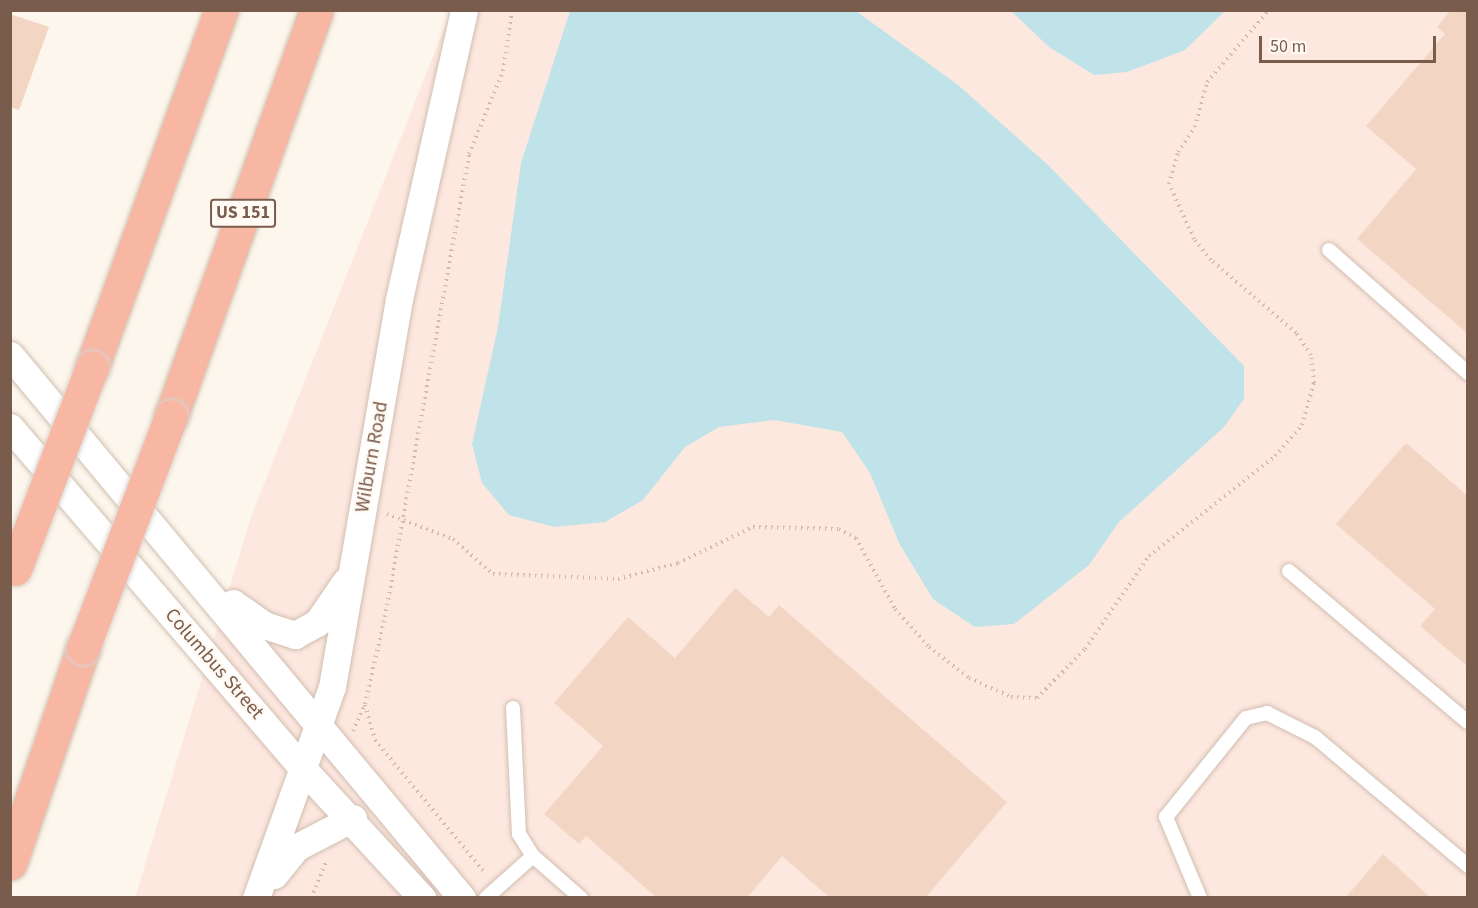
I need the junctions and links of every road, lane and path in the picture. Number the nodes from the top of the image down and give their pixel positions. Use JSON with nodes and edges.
{"nodes":[{"id":1,"x":221,"y":10,"type":"edge"},
{"id":2,"x":316,"y":10,"type":"edge"},
{"id":3,"x":464,"y":10,"type":"edge"},
{"id":4,"x":512,"y":10,"type":"edge"},
{"id":5,"x":1269,"y":10,"type":"edge"},
{"id":6,"x":1329,"y":250,"type":"dead end"},
{"id":7,"x":10,"y":355,"type":"edge"},
{"id":8,"x":1467,"y":373,"type":"edge"},
{"id":9,"x":10,"y":427,"type":"edge"},
{"id":10,"x":363,"y":506,"type":"junction"},
{"id":11,"x":404,"y":519,"type":"junction"},
{"id":12,"x":352,"y":569,"type":"junction"},
{"id":13,"x":192,"y":570,"type":"junction"},
{"id":14,"x":1289,"y":571,"type":"dead end"},
{"id":15,"x":13,"y":575,"type":"edge"},
{"id":16,"x":513,"y":708,"type":"dead end"},
{"id":17,"x":1467,"y":722,"type":"edge"},
{"id":18,"x":319,"y":729,"type":"junction"},
{"id":19,"x":305,"y":771,"type":"junction"},
{"id":20,"x":353,"y":818,"type":"junction"},
{"id":21,"x":533,"y":856,"type":"junction"},
{"id":22,"x":10,"y":863,"type":"edge"},
{"id":23,"x":1467,"y":866,"type":"edge"},
{"id":24,"x":497,"y":887,"type":"junction"},
{"id":25,"x":257,"y":897,"type":"edge"},
{"id":26,"x":422,"y":897,"type":"edge"},
{"id":27,"x":462,"y":897,"type":"edge"},
{"id":28,"x":486,"y":897,"type":"edge"},
{"id":29,"x":581,"y":897,"type":"edge"},
{"id":30,"x":1200,"y":897,"type":"edge"}],
"edges":[{"from":1,"to":15,"type":"highway","bridge":true},
{"from":2,"to":22,"type":"highway","number":"US 151","bridge":true},
{"from":3,"to":10,"type":"street","name":"Wilburn Road"},
{"from":4,"to":11,"type":"path"},
{"from":5,"to":11,"type":"path"},
{"from":6,"to":8,"type":"lane"},
{"from":7,"to":13,"type":"street","name":"Columbus Street"},
{"from":9,"to":19,"type":"street","name":"Columbus Street"},
{"from":10,"to":11,"type":"path"},
{"from":10,"to":12,"type":"street","name":"Wilburn Road"},
{"from":11,"to":24,"type":"path"},
{"from":12,"to":13,"type":"street","name":"Columbus Street"},
{"from":12,"to":18,"type":"street","name":"Wilburn Road"},
{"from":13,"to":18,"type":"street","name":"Columbus Street"},
{"from":14,"to":17,"type":"lane"},
{"from":16,"to":21,"type":"lane"},
{"from":18,"to":19,"type":"street","name":"Wilburn Road"},
{"from":18,"to":27,"type":"street","name":"Columbus Street"},
{"from":19,"to":20,"type":"street","name":"Columbus Street"},
{"from":19,"to":25,"type":"street","name":"Wilburn Road"},
{"from":20,"to":25,"type":"street","name":"Wilburn Road"},
{"from":20,"to":26,"type":"street","name":"Columbus Street"},
{"from":21,"to":24,"type":"lane"},
{"from":21,"to":29,"type":"lane"},
{"from":23,"to":30,"type":"lane"},
{"from":24,"to":28,"type":"lane"}]}
